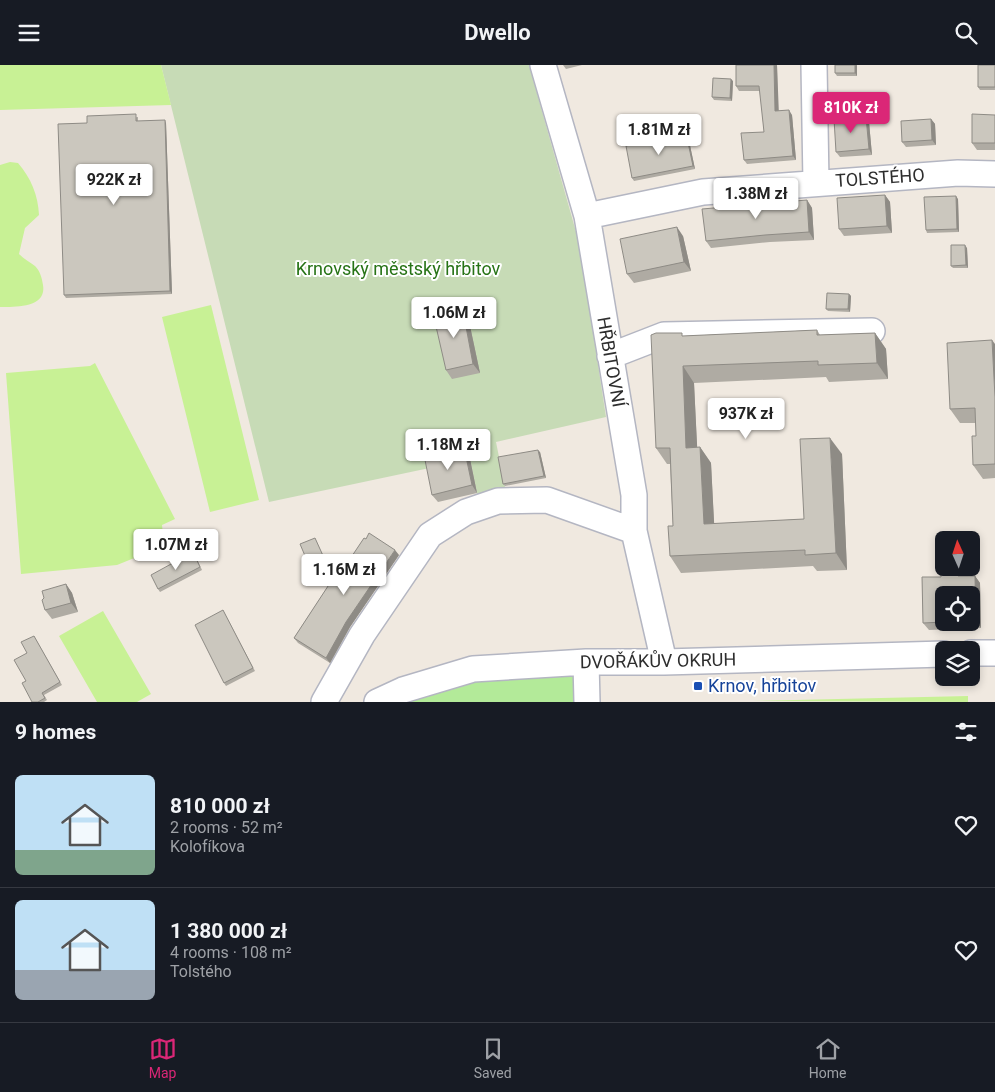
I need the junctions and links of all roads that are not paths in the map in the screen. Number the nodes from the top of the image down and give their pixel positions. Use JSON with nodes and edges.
{"nodes":[{"id":1,"x":543,"y":65,"type":"edge"},
{"id":2,"x":814,"y":65,"type":"edge"},
{"id":3,"x":995,"y":174,"type":"edge"},
{"id":4,"x":816,"y":183,"type":"junction"},
{"id":5,"x":587,"y":216,"type":"junction"},
{"id":6,"x":872,"y":331,"type":"edge"},
{"id":7,"x":610,"y":356,"type":"junction"},
{"id":8,"x":634,"y":531,"type":"junction"},
{"id":9,"x":980,"y":653,"type":"edge"},
{"id":10,"x":995,"y":653,"type":"edge"},
{"id":11,"x":935,"y":654,"type":"edge"},
{"id":12,"x":586,"y":662,"type":"junction"},
{"id":13,"x":664,"y":662,"type":"junction"},
{"id":14,"x":324,"y":702,"type":"edge"},
{"id":15,"x":377,"y":702,"type":"edge"},
{"id":16,"x":587,"y":702,"type":"edge"}],
"edges":[{"from":1,"to":5,"type":"street","name":"HŘBITOVNÍ"},
{"from":2,"to":4,"type":"street"},
{"from":3,"to":4,"type":"street","name":"TOLSTÉHO"},
{"from":4,"to":5,"type":"street","name":"TOLSTÉHO"},
{"from":5,"to":7,"type":"street","name":"HŘBITOVNÍ"},
{"from":6,"to":7,"type":"street"},
{"from":7,"to":8,"type":"street","name":"HŘBITOVNÍ"},
{"from":8,"to":13,"type":"street","name":"HŘBITOVNÍ"},
{"from":8,"to":14,"type":"street"},
{"from":9,"to":10,"type":"street"},
{"from":11,"to":13,"type":"street","name":"DVOŘÁKŮV OKRUH"},
{"from":12,"to":13,"type":"street","name":"DVOŘÁKŮV OKRUH"},
{"from":12,"to":15,"type":"street","name":"DVOŘÁKŮV OKRUH"},
{"from":12,"to":16,"type":"street"}]}
